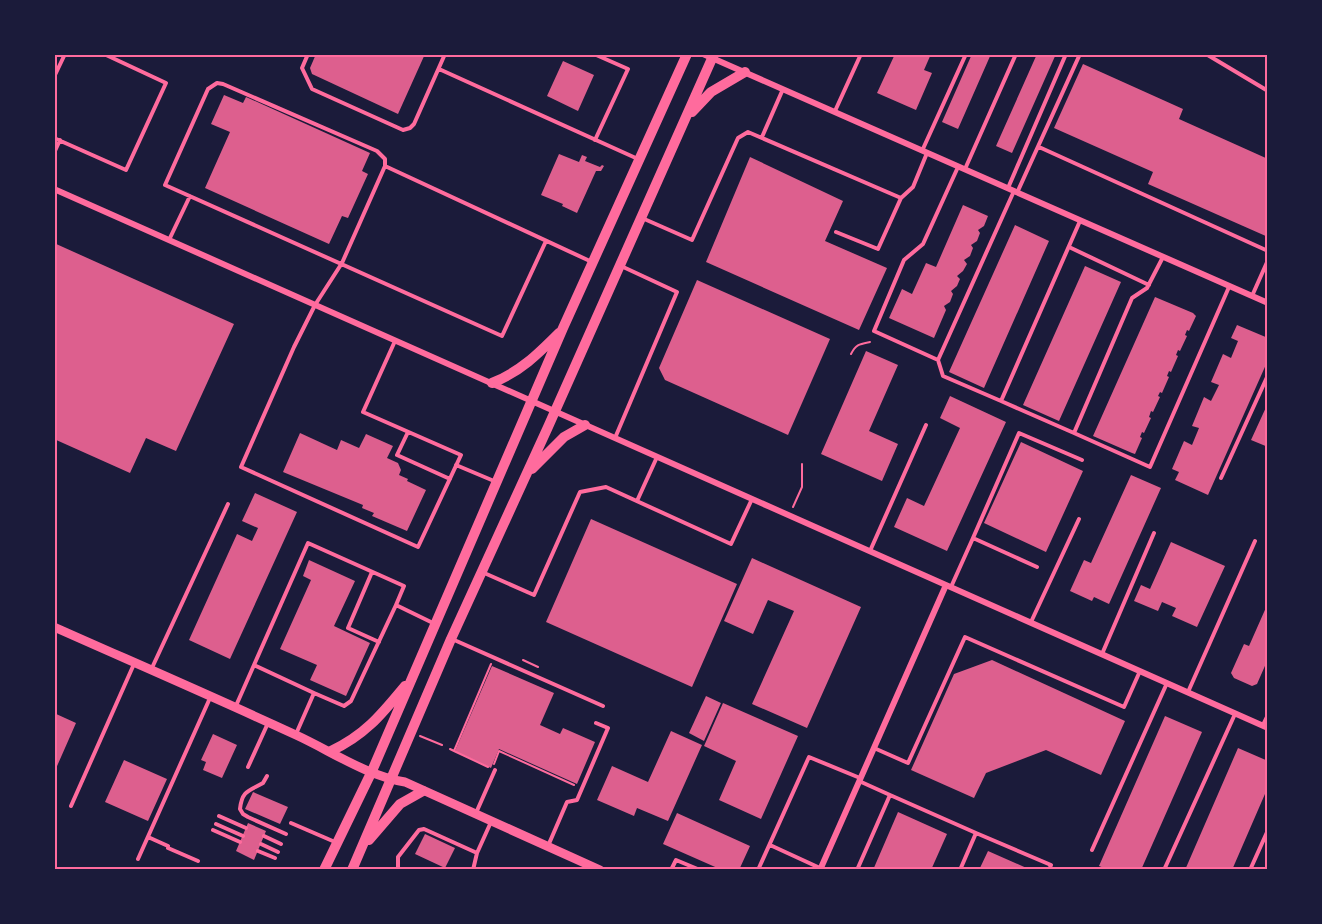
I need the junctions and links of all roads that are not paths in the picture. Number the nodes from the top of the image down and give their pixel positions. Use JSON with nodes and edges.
{"nodes":[{"id":1,"x":64,"y":54,"type":"edge"},
{"id":2,"x":104,"y":54,"type":"edge"},
{"id":3,"x":308,"y":54,"type":"edge"},
{"id":4,"x":446,"y":54,"type":"edge"},
{"id":5,"x":594,"y":54,"type":"edge"},
{"id":6,"x":687,"y":54,"type":"edge"},
{"id":7,"x":861,"y":54,"type":"edge"},
{"id":8,"x":966,"y":54,"type":"edge"},
{"id":9,"x":1016,"y":54,"type":"edge"},
{"id":10,"x":1066,"y":54,"type":"edge"},
{"id":11,"x":1080,"y":54,"type":"edge"},
{"id":12,"x":1206,"y":54,"type":"edge"},
{"id":13,"x":710,"y":55,"type":"edge"},
{"id":14,"x":439,"y":69,"type":"junction"},
{"id":15,"x":745,"y":72,"type":"junction"},
{"id":16,"x":54,"y":77,"type":"edge"},
{"id":17,"x":783,"y":89,"type":"junction"},
{"id":18,"x":1268,"y":91,"type":"edge"},
{"id":19,"x":835,"y":112,"type":"junction"},
{"id":20,"x":686,"y":118,"type":"junction"},
{"id":21,"x":762,"y":137,"type":"junction"},
{"id":22,"x":54,"y":138,"type":"edge"},
{"id":23,"x":60,"y":140,"type":"junction"},
{"id":24,"x":595,"y":140,"type":"junction"},
{"id":25,"x":1039,"y":147,"type":"junction"},
{"id":26,"x":924,"y":152,"type":"junction"},
{"id":27,"x":54,"y":153,"type":"edge"},
{"id":28,"x":639,"y":159,"type":"junction"},
{"id":29,"x":385,"y":166,"type":"junction"},
{"id":30,"x":962,"y":168,"type":"junction"},
{"id":31,"x":54,"y":189,"type":"edge"},
{"id":32,"x":1013,"y":191,"type":"junction"},
{"id":33,"x":190,"y":196,"type":"junction"},
{"id":34,"x":901,"y":198,"type":"junction"},
{"id":35,"x":642,"y":217,"type":"junction"},
{"id":36,"x":1080,"y":220,"type":"junction"},
{"id":37,"x":836,"y":232,"type":"dead end"},
{"id":38,"x":169,"y":240,"type":"junction"},
{"id":39,"x":546,"y":241,"type":"junction"},
{"id":40,"x":1068,"y":247,"type":"junction"},
{"id":41,"x":1268,"y":251,"type":"edge"},
{"id":42,"x":1163,"y":257,"type":"junction"},
{"id":43,"x":1268,"y":260,"type":"edge"},
{"id":44,"x":592,"y":262,"type":"junction"},
{"id":45,"x":342,"y":263,"type":"junction"},
{"id":46,"x":620,"y":265,"type":"junction"},
{"id":47,"x":1149,"y":285,"type":"junction"},
{"id":48,"x":1229,"y":287,"type":"junction"},
{"id":49,"x":1252,"y":296,"type":"junction"},
{"id":50,"x":1268,"y":303,"type":"edge"},
{"id":51,"x":315,"y":305,"type":"junction"},
{"id":52,"x":563,"y":328,"type":"junction"},
{"id":53,"x":395,"y":340,"type":"junction"},
{"id":54,"x":938,"y":360,"type":"junction"},
{"id":55,"x":1268,"y":375,"type":"edge"},
{"id":56,"x":492,"y":383,"type":"junction"},
{"id":57,"x":1000,"y":400,"type":"junction"},
{"id":58,"x":531,"y":402,"type":"junction"},
{"id":59,"x":555,"y":412,"type":"junction"},
{"id":60,"x":585,"y":425,"type":"junction"},
{"id":61,"x":926,"y":425,"type":"dead end"},
{"id":62,"x":408,"y":432,"type":"junction"},
{"id":63,"x":1074,"y":433,"type":"junction"},
{"id":64,"x":615,"y":438,"type":"junction"},
{"id":65,"x":657,"y":457,"type":"junction"},
{"id":66,"x":1082,"y":460,"type":"dead end"},
{"id":67,"x":456,"y":465,"type":"junction"},
{"id":68,"x":527,"y":473,"type":"junction"},
{"id":69,"x":1221,"y":478,"type":"dead end"},
{"id":70,"x":450,"y":479,"type":"junction"},
{"id":71,"x":497,"y":482,"type":"junction"},
{"id":72,"x":752,"y":499,"type":"junction"},
{"id":73,"x":637,"y":501,"type":"junction"},
{"id":74,"x":228,"y":504,"type":"dead end"},
{"id":75,"x":1078,"y":519,"type":"dead end"},
{"id":76,"x":1154,"y":533,"type":"dead end"},
{"id":77,"x":973,"y":538,"type":"junction"},
{"id":78,"x":1255,"y":542,"type":"dead end"},
{"id":79,"x":870,"y":551,"type":"junction"},
{"id":80,"x":1037,"y":567,"type":"dead end"},
{"id":81,"x":372,"y":572,"type":"junction"},
{"id":82,"x":481,"y":572,"type":"junction"},
{"id":83,"x":948,"y":586,"type":"junction"},
{"id":84,"x":396,"y":605,"type":"junction"},
{"id":85,"x":1031,"y":623,"type":"junction"},
{"id":86,"x":435,"y":624,"type":"junction"},
{"id":87,"x":54,"y":627,"type":"edge"},
{"id":88,"x":451,"y":639,"type":"junction"},
{"id":89,"x":379,"y":642,"type":"junction"},
{"id":90,"x":1101,"y":654,"type":"junction"},
{"id":91,"x":134,"y":663,"type":"junction"},
{"id":92,"x":254,"y":665,"type":"junction"},
{"id":93,"x":151,"y":670,"type":"junction"},
{"id":94,"x":1140,"y":671,"type":"junction"},
{"id":95,"x":413,"y":677,"type":"junction"},
{"id":96,"x":1167,"y":683,"type":"junction"},
{"id":97,"x":314,"y":693,"type":"junction"},
{"id":98,"x":1188,"y":693,"type":"junction"},
{"id":99,"x":210,"y":697,"type":"junction"},
{"id":100,"x":603,"y":705,"type":"dead end"},
{"id":101,"x":235,"y":708,"type":"junction"},
{"id":102,"x":1235,"y":714,"type":"junction"},
{"id":103,"x":1268,"y":715,"type":"edge"},
{"id":104,"x":268,"y":723,"type":"junction"},
{"id":105,"x":596,"y":723,"type":"dead end"},
{"id":106,"x":1265,"y":727,"type":"edge"},
{"id":107,"x":296,"y":735,"type":"junction"},
{"id":108,"x":874,"y":748,"type":"junction"},
{"id":109,"x":331,"y":751,"type":"junction"},
{"id":110,"x":248,"y":767,"type":"dead end"},
{"id":111,"x":495,"y":770,"type":"dead end"},
{"id":112,"x":372,"y":771,"type":"junction"},
{"id":113,"x":267,"y":776,"type":"dead end"},
{"id":114,"x":860,"y":779,"type":"junction"},
{"id":115,"x":391,"y":780,"type":"junction"},
{"id":116,"x":423,"y":791,"type":"junction"},
{"id":117,"x":890,"y":795,"type":"junction"},
{"id":118,"x":70,"y":806,"type":"dead end"},
{"id":119,"x":476,"y":815,"type":"junction"},
{"id":120,"x":219,"y":816,"type":"dead end"},
{"id":121,"x":491,"y":822,"type":"junction"},
{"id":122,"x":291,"y":823,"type":"dead end"},
{"id":123,"x":216,"y":824,"type":"dead end"},
{"id":124,"x":246,"y":828,"type":"dead end"},
{"id":125,"x":213,"y":830,"type":"dead end"},
{"id":126,"x":1268,"y":830,"type":"edge"},
{"id":127,"x":976,"y":833,"type":"junction"},
{"id":128,"x":286,"y":834,"type":"dead end"},
{"id":129,"x":243,"y":836,"type":"dead end"},
{"id":130,"x":264,"y":836,"type":"dead end"},
{"id":131,"x":148,"y":837,"type":"junction"},
{"id":132,"x":240,"y":842,"type":"dead end"},
{"id":133,"x":336,"y":843,"type":"junction"},
{"id":134,"x":261,"y":844,"type":"dead end"},
{"id":135,"x":281,"y":844,"type":"dead end"},
{"id":136,"x":770,"y":845,"type":"junction"},
{"id":137,"x":548,"y":846,"type":"junction"},
{"id":138,"x":361,"y":850,"type":"junction"},
{"id":139,"x":1092,"y":850,"type":"dead end"},
{"id":140,"x":258,"y":851,"type":"dead end"},
{"id":141,"x":278,"y":852,"type":"dead end"},
{"id":142,"x":477,"y":853,"type":"junction"},
{"id":143,"x":275,"y":858,"type":"dead end"},
{"id":144,"x":138,"y":859,"type":"dead end"},
{"id":145,"x":198,"y":861,"type":"dead end"},
{"id":146,"x":587,"y":868,"type":"edge"},
{"id":147,"x":820,"y":869,"type":"edge"},
{"id":148,"x":324,"y":870,"type":"edge"},
{"id":149,"x":352,"y":870,"type":"edge"},
{"id":150,"x":398,"y":870,"type":"edge"},
{"id":151,"x":473,"y":870,"type":"edge"},
{"id":152,"x":600,"y":870,"type":"edge"},
{"id":153,"x":671,"y":870,"type":"edge"},
{"id":154,"x":700,"y":870,"type":"edge"},
{"id":155,"x":758,"y":870,"type":"edge"},
{"id":156,"x":857,"y":870,"type":"edge"},
{"id":157,"x":960,"y":870,"type":"edge"},
{"id":158,"x":1049,"y":870,"type":"edge"},
{"id":159,"x":1164,"y":870,"type":"edge"},
{"id":160,"x":1250,"y":870,"type":"edge"}],
"edges":[{"from":1,"to":16,"type":"lane"},
{"from":2,"to":23,"type":"lane"},
{"from":3,"to":14,"type":"lane"},
{"from":4,"to":14,"type":"lane"},
{"from":5,"to":24,"type":"lane"},
{"from":6,"to":28,"type":"main road"},
{"from":7,"to":19,"type":"lane"},
{"from":8,"to":26,"type":"lane"},
{"from":9,"to":30,"type":"lane"},
{"from":10,"to":32,"type":"lane"},
{"from":11,"to":25,"type":"lane"},
{"from":12,"to":18,"type":"lane"},
{"from":13,"to":15,"type":"street"},
{"from":13,"to":20,"type":"main road"},
{"from":14,"to":24,"type":"lane"},
{"from":15,"to":17,"type":"street"},
{"from":15,"to":20,"type":"main road"},
{"from":17,"to":19,"type":"street"},
{"from":17,"to":21,"type":"lane"},
{"from":19,"to":26,"type":"street"},
{"from":20,"to":35,"type":"main road"},
{"from":21,"to":34,"type":"lane"},
{"from":21,"to":35,"type":"lane"},
{"from":22,"to":23,"type":"lane"},
{"from":23,"to":27,"type":"lane"},
{"from":24,"to":28,"type":"lane"},
{"from":25,"to":32,"type":"lane"},
{"from":25,"to":41,"type":"lane"},
{"from":26,"to":30,"type":"street"},
{"from":26,"to":34,"type":"lane"},
{"from":28,"to":44,"type":"main road"},
{"from":29,"to":33,"type":"lane"},
{"from":29,"to":39,"type":"lane"},
{"from":29,"to":45,"type":"lane"},
{"from":30,"to":32,"type":"street"},
{"from":30,"to":54,"type":"lane"},
{"from":31,"to":38,"type":"street"},
{"from":32,"to":36,"type":"street"},
{"from":32,"to":54,"type":"lane"},
{"from":33,"to":38,"type":"lane"},
{"from":33,"to":45,"type":"lane"},
{"from":34,"to":37,"type":"lane"},
{"from":35,"to":46,"type":"main road"},
{"from":36,"to":40,"type":"lane"},
{"from":36,"to":42,"type":"street"},
{"from":38,"to":51,"type":"street"},
{"from":39,"to":44,"type":"lane"},
{"from":39,"to":45,"type":"lane"},
{"from":40,"to":47,"type":"lane"},
{"from":40,"to":57,"type":"lane"},
{"from":42,"to":47,"type":"lane"},
{"from":42,"to":48,"type":"street"},
{"from":43,"to":49,"type":"lane"},
{"from":44,"to":52,"type":"main road"},
{"from":45,"to":51,"type":"lane"},
{"from":46,"to":59,"type":"main road"},
{"from":46,"to":64,"type":"lane"},
{"from":47,"to":63,"type":"lane"},
{"from":48,"to":49,"type":"street"},
{"from":48,"to":63,"type":"lane"},
{"from":49,"to":50,"type":"street"},
{"from":51,"to":53,"type":"street"},
{"from":51,"to":70,"type":"lane"},
{"from":52,"to":56,"type":"main road"},
{"from":52,"to":58,"type":"main road"},
{"from":53,"to":56,"type":"street"},
{"from":53,"to":62,"type":"lane"},
{"from":54,"to":57,"type":"lane"},
{"from":55,"to":69,"type":"lane"},
{"from":56,"to":58,"type":"street"},
{"from":57,"to":63,"type":"lane"},
{"from":58,"to":59,"type":"street"},
{"from":58,"to":71,"type":"main road"},
{"from":59,"to":60,"type":"street"},
{"from":59,"to":68,"type":"main road"},
{"from":60,"to":64,"type":"street"},
{"from":60,"to":68,"type":"main road"},
{"from":61,"to":79,"type":"lane"},
{"from":62,"to":67,"type":"lane"},
{"from":62,"to":70,"type":"lane"},
{"from":64,"to":65,"type":"street"},
{"from":65,"to":72,"type":"street"},
{"from":65,"to":73,"type":"lane"},
{"from":66,"to":77,"type":"lane"},
{"from":67,"to":70,"type":"lane"},
{"from":67,"to":71,"type":"lane"},
{"from":68,"to":82,"type":"main road"},
{"from":71,"to":86,"type":"main road"},
{"from":72,"to":73,"type":"lane"},
{"from":72,"to":79,"type":"street"},
{"from":73,"to":82,"type":"lane"},
{"from":74,"to":93,"type":"lane"},
{"from":75,"to":85,"type":"lane"},
{"from":76,"to":90,"type":"lane"},
{"from":77,"to":80,"type":"lane"},
{"from":77,"to":83,"type":"lane"},
{"from":78,"to":98,"type":"lane"},
{"from":79,"to":83,"type":"street"},
{"from":81,"to":84,"type":"lane"},
{"from":81,"to":89,"type":"lane"},
{"from":81,"to":92,"type":"lane"},
{"from":82,"to":88,"type":"main road"},
{"from":83,"to":85,"type":"street"},
{"from":83,"to":108,"type":"street"},
{"from":84,"to":86,"type":"lane"},
{"from":84,"to":89,"type":"lane"},
{"from":85,"to":90,"type":"street"},
{"from":86,"to":95,"type":"main road"},
{"from":87,"to":91,"type":"street"},
{"from":88,"to":100,"type":"lane"},
{"from":88,"to":115,"type":"main road"},
{"from":89,"to":97,"type":"lane"},
{"from":90,"to":94,"type":"street"},
{"from":91,"to":93,"type":"street"},
{"from":91,"to":118,"type":"lane"},
{"from":92,"to":97,"type":"lane"},
{"from":92,"to":101,"type":"lane"},
{"from":93,"to":99,"type":"street"},
{"from":94,"to":96,"type":"street"},
{"from":94,"to":108,"type":"lane"},
{"from":95,"to":109,"type":"main road"},
{"from":95,"to":112,"type":"main road"},
{"from":96,"to":98,"type":"street"},
{"from":96,"to":139,"type":"lane"},
{"from":97,"to":107,"type":"lane"},
{"from":98,"to":102,"type":"street"},
{"from":99,"to":101,"type":"street"},
{"from":99,"to":131,"type":"lane"},
{"from":101,"to":104,"type":"street"},
{"from":102,"to":106,"type":"street"},
{"from":102,"to":159,"type":"lane"},
{"from":103,"to":106,"type":"lane"},
{"from":104,"to":107,"type":"street"},
{"from":104,"to":110,"type":"lane"},
{"from":105,"to":137,"type":"lane"},
{"from":107,"to":109,"type":"street"},
{"from":108,"to":114,"type":"street"},
{"from":109,"to":112,"type":"street"},
{"from":111,"to":119,"type":"lane"},
{"from":112,"to":115,"type":"street"},
{"from":112,"to":133,"type":"main road"},
{"from":113,"to":128,"type":"lane"},
{"from":114,"to":117,"type":"lane"},
{"from":114,"to":136,"type":"lane"},
{"from":114,"to":147,"type":"street"},
{"from":115,"to":116,"type":"street"},
{"from":115,"to":138,"type":"main road"},
{"from":116,"to":119,"type":"street"},
{"from":116,"to":138,"type":"main road"},
{"from":117,"to":127,"type":"lane"},
{"from":117,"to":156,"type":"lane"},
{"from":119,"to":121,"type":"street"},
{"from":120,"to":124,"type":"lane"},
{"from":121,"to":137,"type":"street"},
{"from":121,"to":142,"type":"lane"},
{"from":122,"to":133,"type":"lane"},
{"from":123,"to":129,"type":"lane"},
{"from":125,"to":132,"type":"lane"},
{"from":126,"to":160,"type":"lane"},
{"from":127,"to":157,"type":"lane"},
{"from":127,"to":158,"type":"lane"},
{"from":130,"to":135,"type":"lane"},
{"from":131,"to":144,"type":"lane"},
{"from":131,"to":145,"type":"lane"},
{"from":133,"to":148,"type":"main road"},
{"from":134,"to":141,"type":"lane"},
{"from":136,"to":147,"type":"lane"},
{"from":136,"to":155,"type":"lane"},
{"from":137,"to":146,"type":"street"},
{"from":138,"to":149,"type":"main road"},
{"from":140,"to":143,"type":"lane"},
{"from":142,"to":150,"type":"lane"},
{"from":142,"to":151,"type":"lane"},
{"from":146,"to":152,"type":"street"},
{"from":153,"to":154,"type":"lane"}]}
